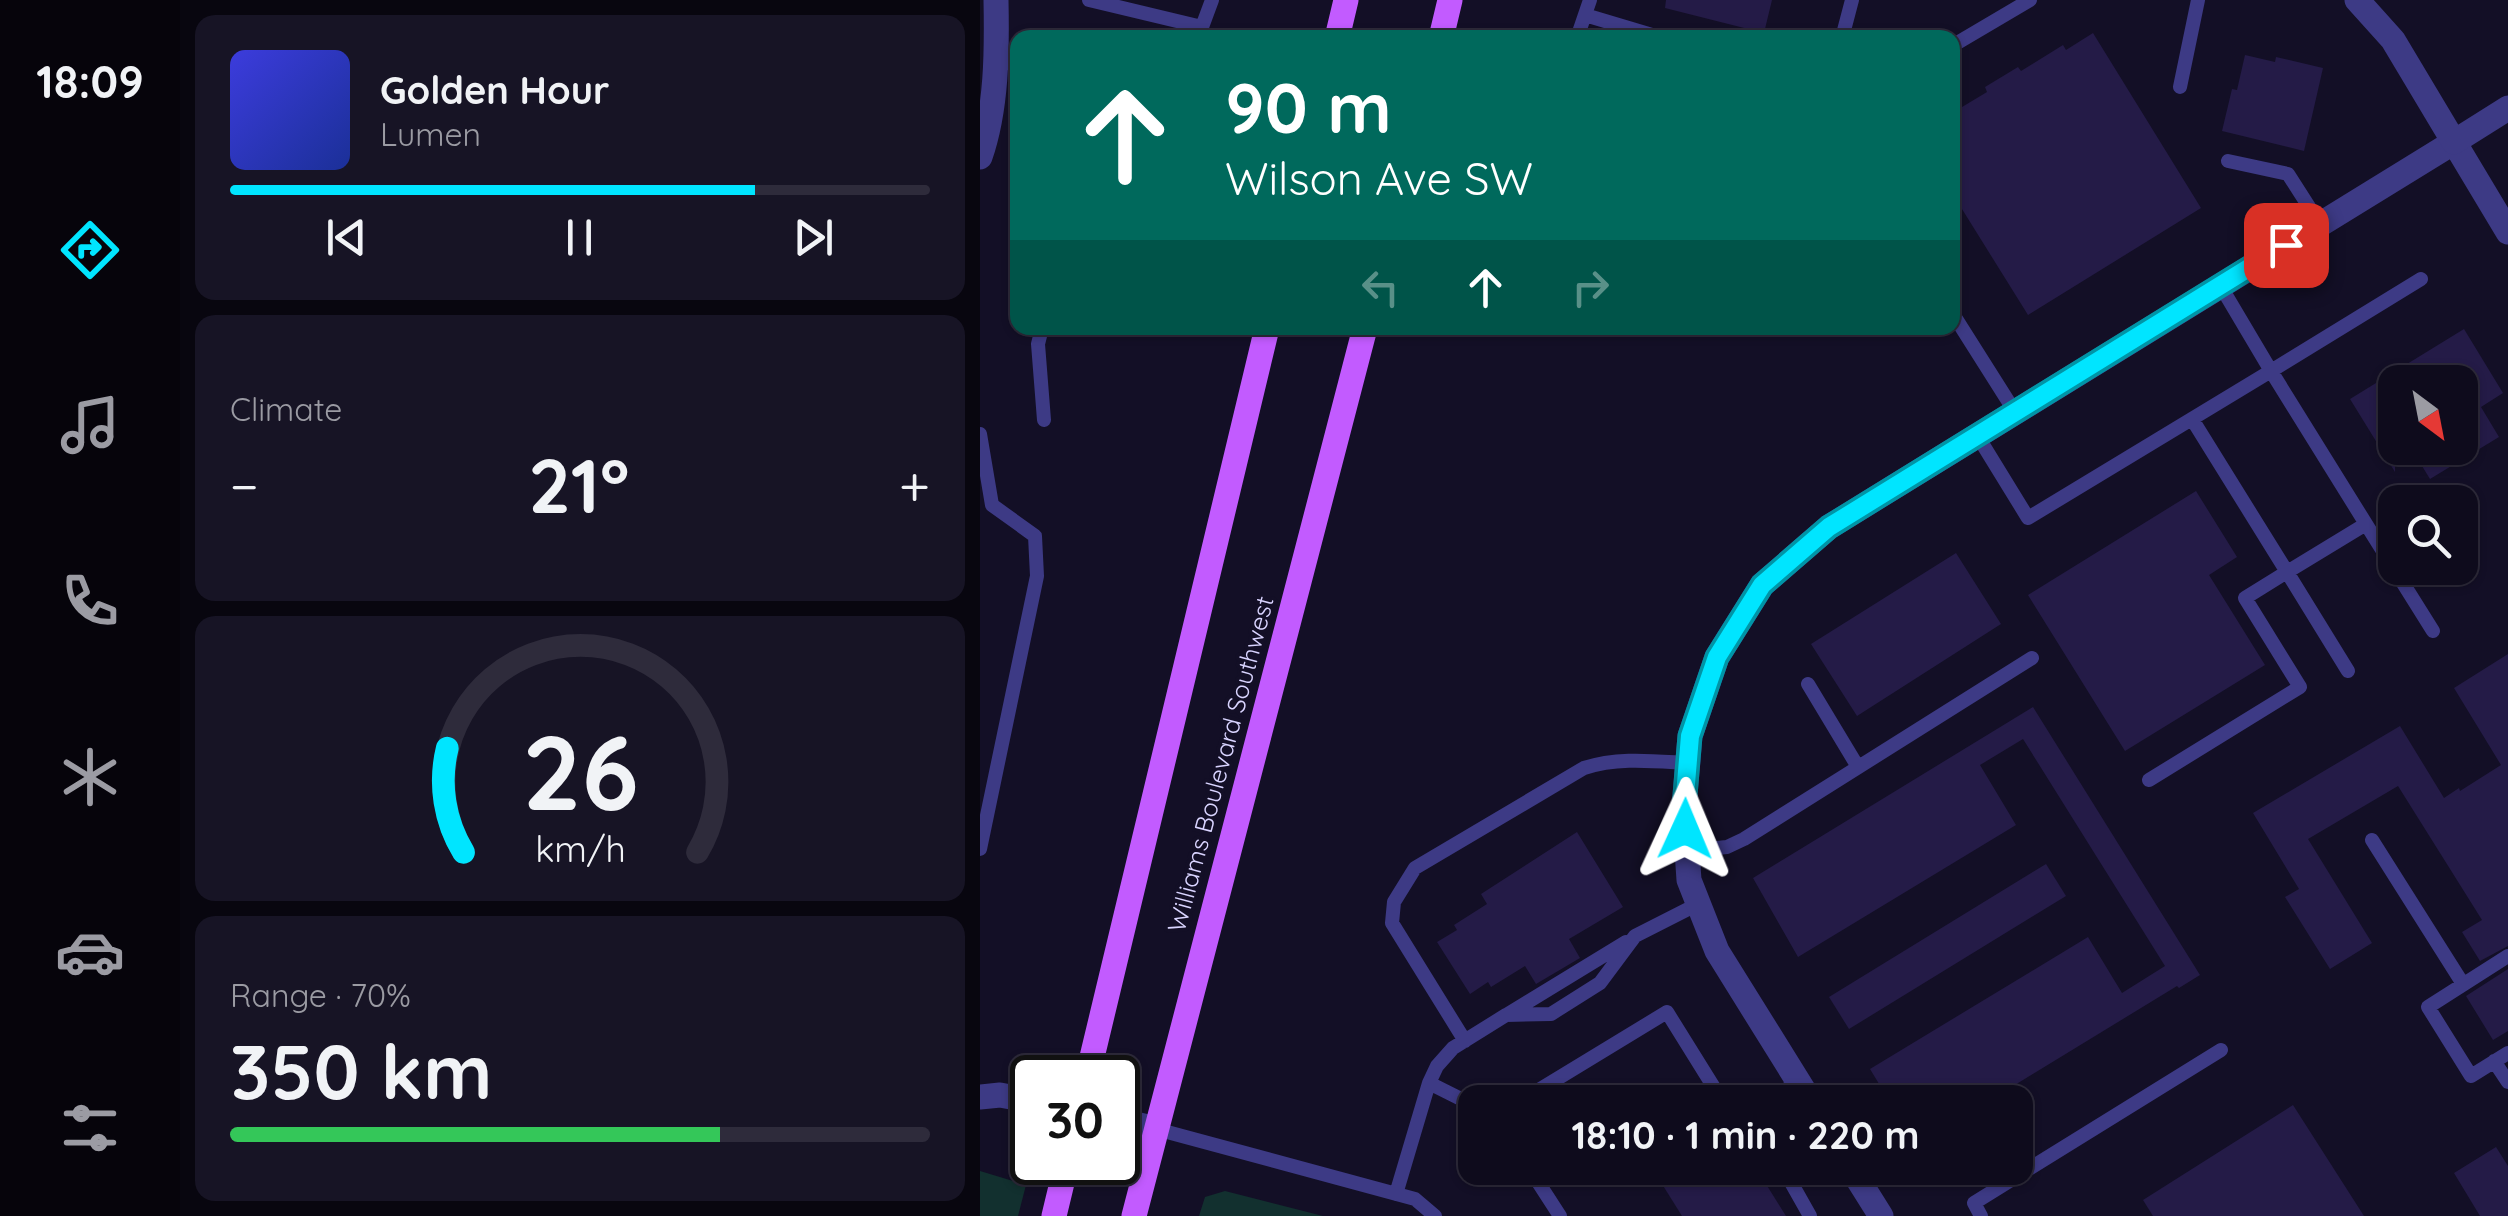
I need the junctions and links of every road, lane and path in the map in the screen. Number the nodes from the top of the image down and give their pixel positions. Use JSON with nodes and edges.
{"nodes":[{"id":1,"x":996,"y":0,"type":"edge"},
{"id":2,"x":1089,"y":0,"type":"edge"},
{"id":3,"x":1212,"y":0,"type":"edge"},
{"id":4,"x":1346,"y":0,"type":"edge"},
{"id":5,"x":1450,"y":0,"type":"edge"},
{"id":6,"x":1590,"y":0,"type":"edge"},
{"id":7,"x":1852,"y":0,"type":"edge"},
{"id":8,"x":2030,"y":0,"type":"edge"},
{"id":9,"x":2198,"y":0,"type":"edge"},
{"id":10,"x":2357,"y":0,"type":"edge"},
{"id":11,"x":1585,"y":15,"type":"junction"},
{"id":12,"x":1339,"y":30,"type":"edge"},
{"id":13,"x":1442,"y":30,"type":"edge"},
{"id":14,"x":1580,"y":30,"type":"edge"},
{"id":15,"x":1635,"y":30,"type":"edge"},
{"id":16,"x":1844,"y":30,"type":"edge"},
{"id":17,"x":1960,"y":41,"type":"edge"},
{"id":18,"x":1007,"y":63,"type":"edge"},
{"id":19,"x":2180,"y":87,"type":"dead end"},
{"id":20,"x":2508,"y":108,"type":"edge"},
{"id":21,"x":2454,"y":142,"type":"junction"},
{"id":22,"x":980,"y":157,"type":"edge"},
{"id":23,"x":2228,"y":161,"type":"dead end"},
{"id":24,"x":2320,"y":224,"type":"junction"},
{"id":25,"x":2508,"y":232,"type":"edge"},
{"id":26,"x":2421,"y":279,"type":"dead end"},
{"id":27,"x":2220,"y":286,"type":"junction"},
{"id":28,"x":1960,"y":325,"type":"edge"},
{"id":29,"x":1040,"y":335,"type":"edge"},
{"id":30,"x":1265,"y":335,"type":"edge"},
{"id":31,"x":1363,"y":335,"type":"edge"},
{"id":32,"x":2270,"y":370,"type":"junction"},
{"id":33,"x":2015,"y":412,"type":"junction"},
{"id":34,"x":2192,"y":419,"type":"junction"},
{"id":35,"x":1044,"y":420,"type":"dead end"},
{"id":36,"x":980,"y":434,"type":"edge"},
{"id":37,"x":1977,"y":435,"type":"junction"},
{"id":38,"x":2366,"y":524,"type":"junction"},
{"id":39,"x":2288,"y":572,"type":"junction"},
{"id":40,"x":2433,"y":632,"type":"dead end"},
{"id":41,"x":2032,"y":658,"type":"dead end"},
{"id":42,"x":2348,"y":670,"type":"dead end"},
{"id":43,"x":1808,"y":684,"type":"dead end"},
{"id":44,"x":1688,"y":763,"type":"junction"},
{"id":45,"x":1858,"y":768,"type":"junction"},
{"id":46,"x":2149,"y":780,"type":"dead end"},
{"id":47,"x":2372,"y":840,"type":"dead end"},
{"id":48,"x":980,"y":848,"type":"edge"},
{"id":49,"x":1687,"y":851,"type":"junction"},
{"id":50,"x":1698,"y":904,"type":"junction"},
{"id":51,"x":1635,"y":936,"type":"junction"},
{"id":52,"x":2508,"y":956,"type":"edge"},
{"id":53,"x":2464,"y":984,"type":"junction"},
{"id":54,"x":1506,"y":1015,"type":"junction"},
{"id":55,"x":1464,"y":1041,"type":"junction"},
{"id":56,"x":2221,"y":1050,"type":"dead end"},
{"id":57,"x":2508,"y":1053,"type":"edge"},
{"id":58,"x":1093,"y":1055,"type":"edge"},
{"id":59,"x":2494,"y":1061,"type":"junction"},
{"id":60,"x":2508,"y":1082,"type":"edge"},
{"id":61,"x":1429,"y":1083,"type":"junction"},
{"id":62,"x":1547,"y":1085,"type":"edge"},
{"id":63,"x":1712,"y":1085,"type":"edge"},
{"id":64,"x":1801,"y":1085,"type":"edge"},
{"id":65,"x":1010,"y":1096,"type":"edge"},
{"id":66,"x":980,"y":1097,"type":"edge"},
{"id":67,"x":1458,"y":1098,"type":"edge"},
{"id":68,"x":1140,"y":1125,"type":"edge"},
{"id":69,"x":1156,"y":1129,"type":"junction"},
{"id":70,"x":1061,"y":1185,"type":"edge"},
{"id":71,"x":1540,"y":1185,"type":"edge"},
{"id":72,"x":1792,"y":1185,"type":"edge"},
{"id":73,"x":1862,"y":1185,"type":"edge"},
{"id":74,"x":1396,"y":1194,"type":"junction"},
{"id":75,"x":1054,"y":1216,"type":"edge"},
{"id":76,"x":1134,"y":1216,"type":"edge"},
{"id":77,"x":1435,"y":1216,"type":"edge"},
{"id":78,"x":1560,"y":1216,"type":"edge"},
{"id":79,"x":1810,"y":1216,"type":"edge"},
{"id":80,"x":1881,"y":1216,"type":"edge"},
{"id":81,"x":1980,"y":1216,"type":"edge"}],
"edges":[{"from":1,"to":18,"type":"street"},
{"from":2,"to":3,"type":"lane"},
{"from":4,"to":12,"type":"main road"},
{"from":5,"to":13,"type":"main road"},
{"from":6,"to":11,"type":"lane"},
{"from":7,"to":16,"type":"lane"},
{"from":8,"to":17,"type":"lane"},
{"from":9,"to":19,"type":"lane"},
{"from":10,"to":21,"type":"street"},
{"from":11,"to":14,"type":"lane"},
{"from":11,"to":15,"type":"lane"},
{"from":18,"to":22,"type":"street"},
{"from":20,"to":21,"type":"street"},
{"from":21,"to":24,"type":"street"},
{"from":21,"to":25,"type":"street"},
{"from":23,"to":24,"type":"lane"},
{"from":24,"to":27,"type":"street"},
{"from":26,"to":32,"type":"lane"},
{"from":27,"to":32,"type":"lane"},
{"from":27,"to":33,"type":"street"},
{"from":28,"to":33,"type":"lane"},
{"from":29,"to":35,"type":"lane"},
{"from":30,"to":58,"type":"main road","name":"Williams Boulevard Southwest"},
{"from":31,"to":69,"type":"main road","name":"Williams Boulevard Southwest"},
{"from":32,"to":34,"type":"lane"},
{"from":32,"to":38,"type":"lane"},
{"from":33,"to":37,"type":"street"},
{"from":34,"to":37,"type":"lane"},
{"from":34,"to":39,"type":"lane"},
{"from":36,"to":48,"type":"lane"},
{"from":37,"to":44,"type":"street"},
{"from":38,"to":39,"type":"lane"},
{"from":38,"to":40,"type":"lane"},
{"from":39,"to":42,"type":"lane"},
{"from":39,"to":46,"type":"lane"},
{"from":41,"to":45,"type":"lane"},
{"from":43,"to":45,"type":"lane"},
{"from":44,"to":49,"type":"street"},
{"from":44,"to":55,"type":"lane"},
{"from":45,"to":49,"type":"lane"},
{"from":47,"to":53,"type":"lane"},
{"from":49,"to":50,"type":"street"},
{"from":50,"to":51,"type":"lane"},
{"from":50,"to":64,"type":"street"},
{"from":51,"to":54,"type":"lane"},
{"from":51,"to":54,"type":"lane"},
{"from":52,"to":53,"type":"lane"},
{"from":53,"to":59,"type":"lane"},
{"from":54,"to":55,"type":"lane"},
{"from":55,"to":61,"type":"lane"},
{"from":56,"to":81,"type":"lane"},
{"from":57,"to":59,"type":"lane"},
{"from":59,"to":60,"type":"lane"},
{"from":61,"to":67,"type":"lane"},
{"from":61,"to":74,"type":"lane"},
{"from":62,"to":63,"type":"lane"},
{"from":65,"to":66,"type":"street"},
{"from":68,"to":69,"type":"street"},
{"from":69,"to":74,"type":"lane"},
{"from":69,"to":76,"type":"main road","name":"Williams Boulevard Southwest"},
{"from":70,"to":75,"type":"main road"},
{"from":71,"to":78,"type":"lane"},
{"from":72,"to":79,"type":"lane"},
{"from":73,"to":80,"type":"street"},
{"from":74,"to":77,"type":"lane"}]}
